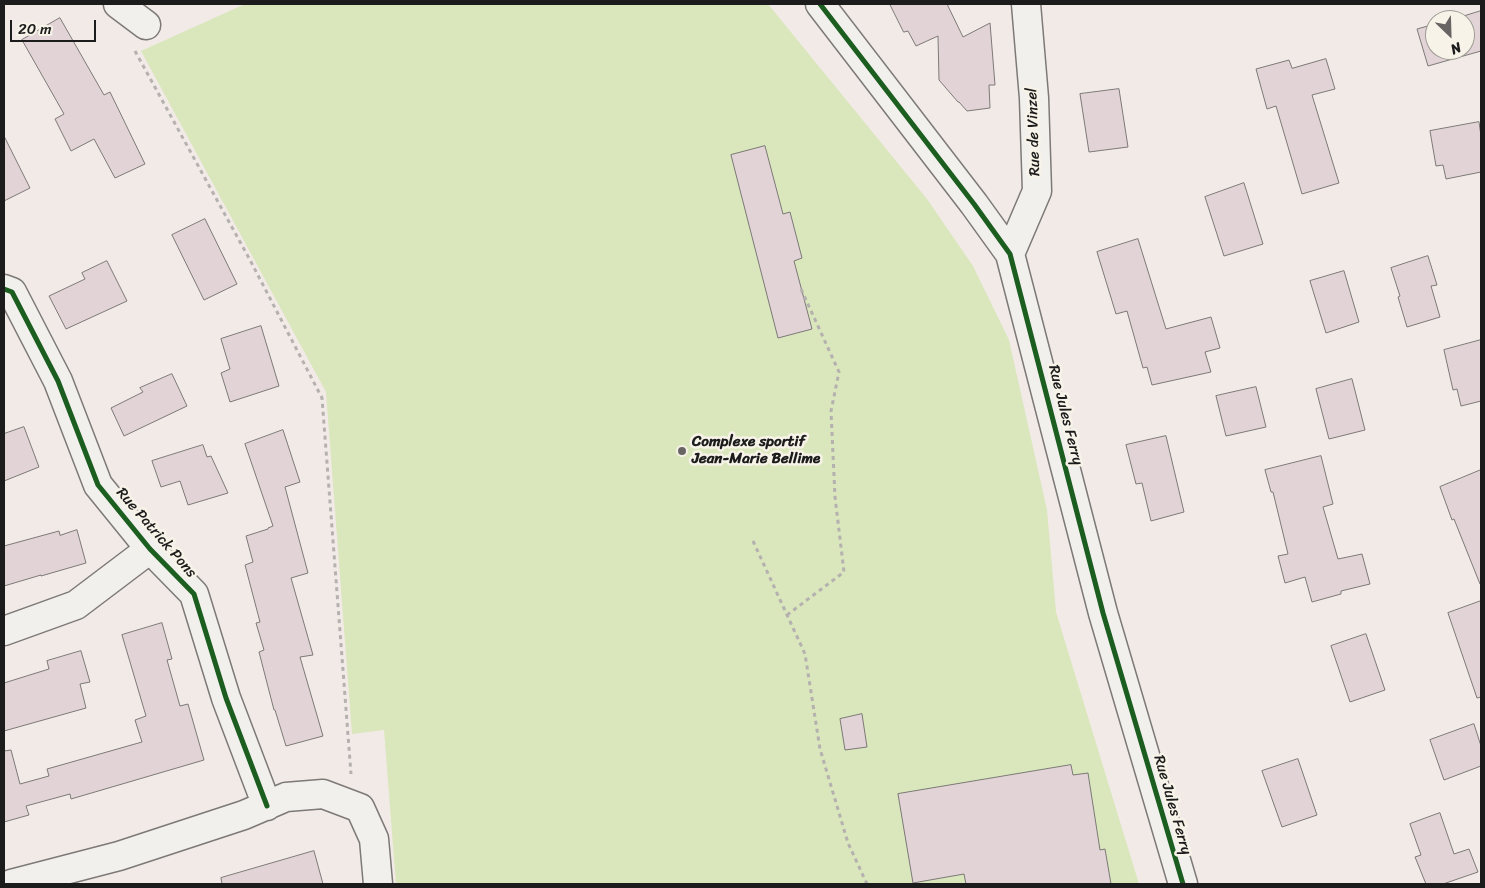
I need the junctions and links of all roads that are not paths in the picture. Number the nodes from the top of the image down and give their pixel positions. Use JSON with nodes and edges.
{"nodes":[{"id":1,"x":118,"y":4,"type":"edge"},
{"id":2,"x":820,"y":4,"type":"edge"},
{"id":3,"x":1026,"y":4,"type":"edge"},
{"id":4,"x":146,"y":25,"type":"road end"},
{"id":5,"x":1010,"y":254,"type":"junction"},
{"id":6,"x":4,"y":289,"type":"edge"},
{"id":7,"x":150,"y":549,"type":"junction"},
{"id":8,"x":4,"y":631,"type":"edge"},
{"id":9,"x":267,"y":806,"type":"junction"},
{"id":10,"x":11,"y":884,"type":"edge"},
{"id":11,"x":378,"y":884,"type":"edge"},
{"id":12,"x":1183,"y":884,"type":"edge"}],
"edges":[{"from":1,"to":4,"type":"street"},
{"from":2,"to":5,"type":"street","name":"Rue Jules Ferry"},
{"from":3,"to":5,"type":"street","name":"Rue de Vinzel"},
{"from":5,"to":12,"type":"street","name":"Rue Jules Ferry"},
{"from":6,"to":7,"type":"street","name":"Rue Patrick Pons"},
{"from":7,"to":8,"type":"street"},
{"from":7,"to":9,"type":"street","name":"Rue Patrick Pons"},
{"from":9,"to":10,"type":"street"},
{"from":9,"to":11,"type":"street"}]}
